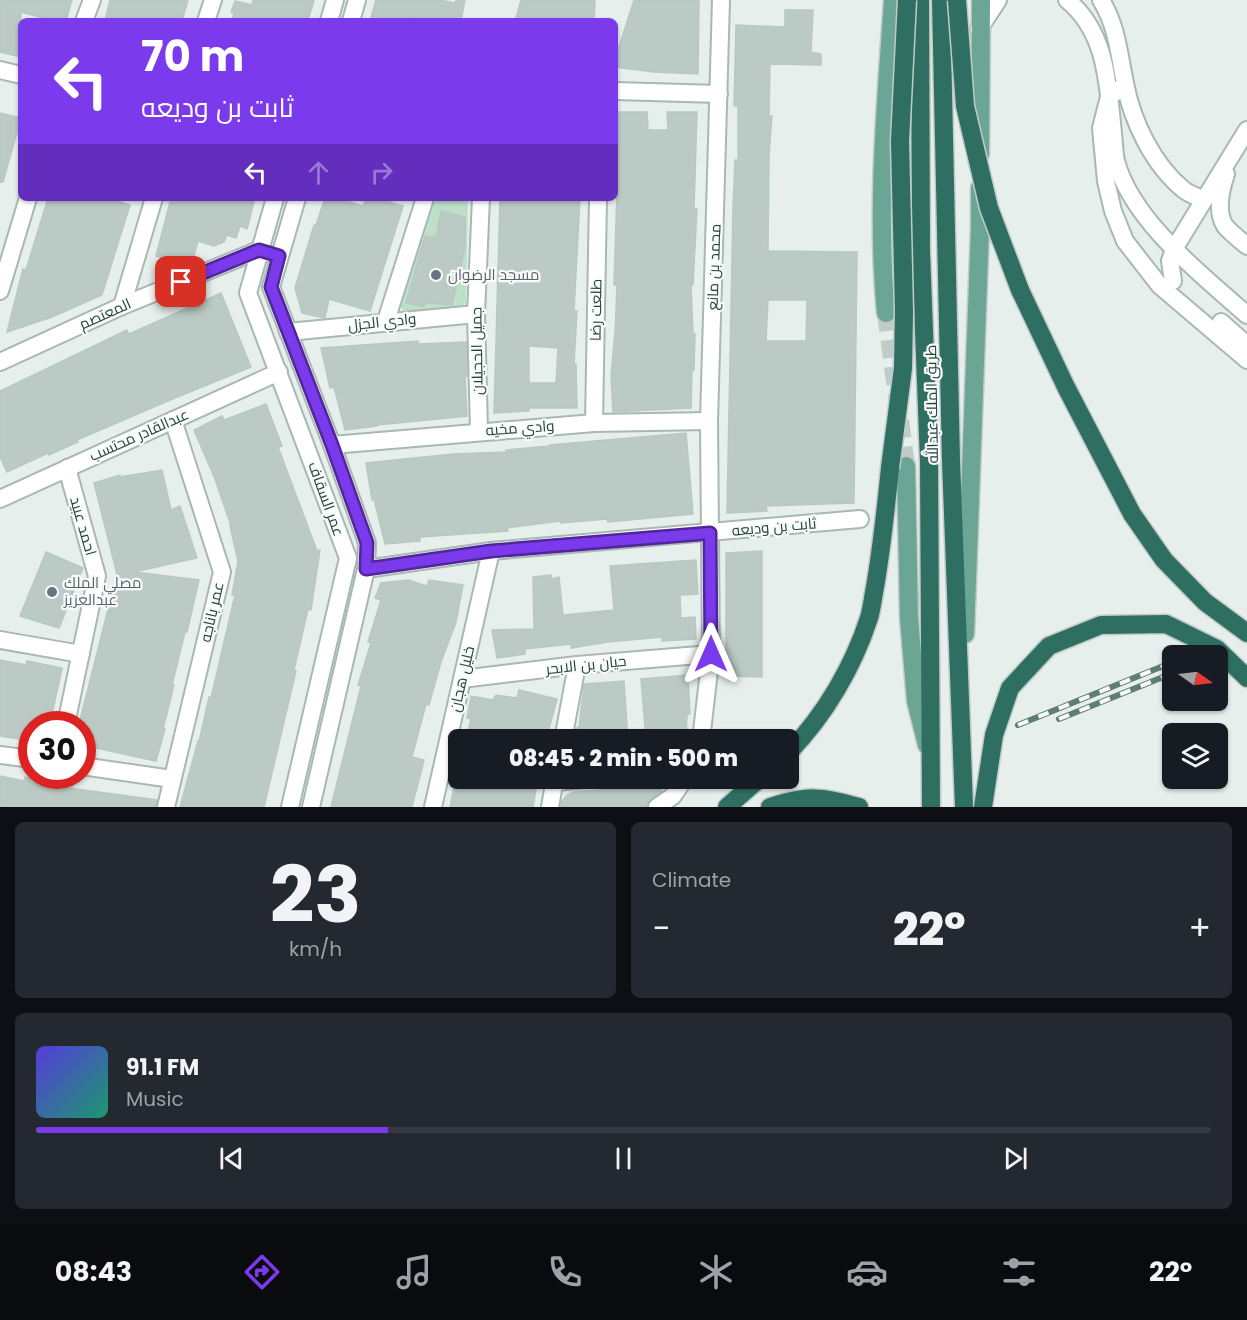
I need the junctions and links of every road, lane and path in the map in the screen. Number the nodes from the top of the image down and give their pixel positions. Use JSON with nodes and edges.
{"nodes":[{"id":1,"x":92,"y":0,"type":"edge"},
{"id":2,"x":213,"y":0,"type":"edge"},
{"id":3,"x":335,"y":0,"type":"edge"},
{"id":4,"x":357,"y":0,"type":"edge"},
{"id":5,"x":721,"y":0,"type":"edge"},
{"id":6,"x":893,"y":0,"type":"edge"},
{"id":7,"x":907,"y":0,"type":"edge"},
{"id":8,"x":920,"y":0,"type":"edge"},
{"id":9,"x":942,"y":0,"type":"edge"},
{"id":10,"x":957,"y":0,"type":"edge"},
{"id":11,"x":981,"y":0,"type":"edge"},
{"id":12,"x":998,"y":0,"type":"edge"},
{"id":13,"x":1067,"y":0,"type":"edge"},
{"id":14,"x":1101,"y":0,"type":"edge"},
{"id":15,"x":85,"y":18,"type":"edge"},
{"id":16,"x":207,"y":18,"type":"edge"},
{"id":17,"x":330,"y":18,"type":"edge"},
{"id":18,"x":352,"y":18,"type":"edge"},
{"id":19,"x":980,"y":28,"type":"junction"},
{"id":20,"x":0,"y":70,"type":"edge"},
{"id":21,"x":18,"y":74,"type":"edge"},
{"id":22,"x":1125,"y":85,"type":"junction"},
{"id":23,"x":618,"y":91,"type":"edge"},
{"id":24,"x":719,"y":94,"type":"junction"},
{"id":25,"x":1109,"y":97,"type":"junction"},
{"id":26,"x":1247,"y":130,"type":"edge"},
{"id":27,"x":1232,"y":157,"type":"junction"},
{"id":28,"x":1116,"y":161,"type":"junction"},
{"id":29,"x":1204,"y":200,"type":"junction"},
{"id":30,"x":27,"y":201,"type":"edge"},
{"id":31,"x":153,"y":201,"type":"edge"},
{"id":32,"x":274,"y":201,"type":"edge"},
{"id":33,"x":296,"y":201,"type":"edge"},
{"id":34,"x":424,"y":201,"type":"edge"},
{"id":35,"x":481,"y":201,"type":"edge"},
{"id":36,"x":598,"y":201,"type":"edge"},
{"id":37,"x":1247,"y":246,"type":"edge"},
{"id":38,"x":1174,"y":249,"type":"junction"},
{"id":39,"x":259,"y":250,"type":"junction"},
{"id":40,"x":279,"y":256,"type":"junction"},
{"id":41,"x":4,"y":264,"type":"edge"},
{"id":42,"x":1173,"y":281,"type":"junction"},
{"id":43,"x":0,"y":291,"type":"edge"},
{"id":44,"x":122,"y":306,"type":"junction"},
{"id":45,"x":886,"y":313,"type":"tunnel mouth"},
{"id":46,"x":476,"y":314,"type":"junction"},
{"id":47,"x":1247,"y":315,"type":"edge"},
{"id":48,"x":386,"y":321,"type":"junction"},
{"id":49,"x":288,"y":332,"type":"junction"},
{"id":50,"x":1247,"y":345,"type":"edge"},
{"id":51,"x":1247,"y":360,"type":"edge"},
{"id":52,"x":0,"y":362,"type":"edge"},
{"id":53,"x":279,"y":372,"type":"junction"},
{"id":54,"x":173,"y":420,"type":"junction"},
{"id":55,"x":709,"y":421,"type":"junction"},
{"id":56,"x":594,"y":423,"type":"junction"},
{"id":57,"x":479,"y":431,"type":"junction"},
{"id":58,"x":332,"y":445,"type":"junction"},
{"id":59,"x":898,"y":467,"type":"junction"},
{"id":60,"x":67,"y":468,"type":"junction"},
{"id":61,"x":0,"y":499,"type":"edge"},
{"id":62,"x":860,"y":519,"type":"dead end"},
{"id":63,"x":710,"y":533,"type":"junction"},
{"id":64,"x":491,"y":551,"type":"junction"},
{"id":65,"x":366,"y":569,"type":"junction"},
{"id":66,"x":1247,"y":633,"type":"edge"},
{"id":67,"x":0,"y":640,"type":"edge"},
{"id":68,"x":81,"y":654,"type":"junction"},
{"id":69,"x":711,"y":654,"type":"junction"},
{"id":70,"x":577,"y":664,"type":"junction"},
{"id":71,"x":1247,"y":678,"type":"edge"},
{"id":72,"x":462,"y":679,"type":"junction"},
{"id":73,"x":69,"y":711,"type":"edge"},
{"id":74,"x":961,"y":725,"type":"junction"},
{"id":75,"x":565,"y":729,"type":"edge"},
{"id":76,"x":702,"y":729,"type":"edge"},
{"id":77,"x":799,"y":741,"type":"edge"},
{"id":78,"x":0,"y":755,"type":"edge"},
{"id":79,"x":18,"y":757,"type":"edge"},
{"id":80,"x":931,"y":760,"type":"junction"},
{"id":81,"x":96,"y":768,"type":"edge"},
{"id":82,"x":172,"y":779,"type":"junction"},
{"id":83,"x":553,"y":789,"type":"edge"},
{"id":84,"x":678,"y":789,"type":"edge"},
{"id":85,"x":747,"y":789,"type":"edge"},
{"id":86,"x":166,"y":807,"type":"edge"},
{"id":87,"x":290,"y":807,"type":"edge"},
{"id":88,"x":311,"y":807,"type":"edge"},
{"id":89,"x":433,"y":807,"type":"edge"},
{"id":90,"x":550,"y":807,"type":"edge"},
{"id":91,"x":657,"y":807,"type":"edge"},
{"id":92,"x":727,"y":807,"type":"edge"},
{"id":93,"x":770,"y":807,"type":"edge"},
{"id":94,"x":859,"y":807,"type":"edge"},
{"id":95,"x":931,"y":807,"type":"edge"},
{"id":96,"x":964,"y":807,"type":"edge"},
{"id":97,"x":983,"y":807,"type":"edge"}],
"edges":[{"from":1,"to":15,"type":"street"},
{"from":2,"to":16,"type":"street"},
{"from":3,"to":17,"type":"street"},
{"from":4,"to":18,"type":"street"},
{"from":5,"to":24,"type":"street","name":"محمد بن مانع"},
{"from":6,"to":45,"type":"main road"},
{"from":7,"to":59,"type":"highway","bridge":true},
{"from":8,"to":80,"type":"highway","name":"طريق الملك عبدالله"},
{"from":9,"to":74,"type":"highway","name":"طريق الملك عبدالله"},
{"from":10,"to":66,"type":"highway","bridge":true},
{"from":11,"to":19,"type":"main road"},
{"from":12,"to":19,"type":"street"},
{"from":13,"to":25,"type":"street"},
{"from":14,"to":22,"type":"street"},
{"from":19,"to":74,"type":"main road"},
{"from":20,"to":21,"type":"street"},
{"from":22,"to":25,"type":"street"},
{"from":22,"to":29,"type":"street"},
{"from":23,"to":24,"type":"street"},
{"from":24,"to":55,"type":"street","name":"محمد بن مانع"},
{"from":25,"to":28,"type":"street"},
{"from":25,"to":51,"type":"street"},
{"from":26,"to":27,"type":"street"},
{"from":27,"to":29,"type":"street"},
{"from":27,"to":37,"type":"street"},
{"from":28,"to":38,"type":"street"},
{"from":28,"to":42,"type":"street"},
{"from":29,"to":38,"type":"street"},
{"from":30,"to":41,"type":"street"},
{"from":31,"to":44,"type":"street"},
{"from":32,"to":39,"type":"street","name":"عمر السقاف"},
{"from":33,"to":40,"type":"street","name":"عمر السقاف"},
{"from":34,"to":48,"type":"street"},
{"from":35,"to":46,"type":"street","name":"جميل الحجيلان"},
{"from":36,"to":56,"type":"street","name":"طلعت رضا"},
{"from":38,"to":42,"type":"street"},
{"from":38,"to":47,"type":"street"},
{"from":39,"to":40,"type":"street"},
{"from":39,"to":44,"type":"street","name":"المعتصم"},
{"from":39,"to":53,"type":"street","name":"عمر السقاف"},
{"from":40,"to":49,"type":"street","name":"عمر السقاف"},
{"from":41,"to":43,"type":"street"},
{"from":42,"to":50,"type":"street"},
{"from":44,"to":52,"type":"street","name":"المعتصم"},
{"from":46,"to":48,"type":"street","name":"وادي الجزل"},
{"from":46,"to":57,"type":"street","name":"جميل الحجيلان"},
{"from":48,"to":49,"type":"street","name":"وادي الجزل"},
{"from":49,"to":58,"type":"street","name":"عمر السقاف"},
{"from":53,"to":54,"type":"street","name":"عبدالقادر محتسب"},
{"from":53,"to":87,"type":"street","name":"عمر السقاف"},
{"from":54,"to":60,"type":"street","name":"عبدالقادر محتسب"},
{"from":54,"to":82,"type":"street","name":"عمر باناجه"},
{"from":55,"to":56,"type":"street","name":"وادي مخيه"},
{"from":55,"to":63,"type":"street","name":"محمد بن مانع"},
{"from":56,"to":57,"type":"street","name":"وادي مخيه"},
{"from":57,"to":58,"type":"street","name":"وادي مخيه"},
{"from":58,"to":65,"type":"street","name":"عمر السقاف"},
{"from":59,"to":77,"type":"highway"},
{"from":59,"to":80,"type":"main road"},
{"from":60,"to":61,"type":"street","name":"عبدالقادر محتسب"},
{"from":60,"to":68,"type":"street","name":"احمد عبيد"},
{"from":62,"to":63,"type":"street","name":"ثابت بن وديعه"},
{"from":63,"to":64,"type":"street","name":"ثابت بن وديعه"},
{"from":63,"to":69,"type":"street","name":"محمد بن مانع"},
{"from":64,"to":65,"type":"street","name":"ثابت بن وديعه"},
{"from":64,"to":72,"type":"street","name":"خليل هجان"},
{"from":65,"to":88,"type":"street","name":"عمر السقاف"},
{"from":67,"to":68,"type":"street"},
{"from":68,"to":73,"type":"street","name":"احمد عبيد"},
{"from":69,"to":70,"type":"street","name":"حيان بن الابحر"},
{"from":69,"to":76,"type":"street","name":"محمد بن مانع"},
{"from":70,"to":72,"type":"street","name":"حيان بن الابحر"},
{"from":70,"to":75,"type":"street"},
{"from":71,"to":97,"type":"highway"},
{"from":72,"to":89,"type":"street","name":"خليل هجان"},
{"from":74,"to":96,"type":"highway","name":"طريق الملك عبدالله"},
{"from":78,"to":79,"type":"street"},
{"from":80,"to":95,"type":"highway","name":"طريق الملك عبدالله"},
{"from":81,"to":82,"type":"street"},
{"from":82,"to":86,"type":"street","name":"عمر باناجه"},
{"from":83,"to":90,"type":"street"},
{"from":84,"to":91,"type":"street"},
{"from":85,"to":92,"type":"highway"},
{"from":93,"to":94,"type":"highway"}]}
